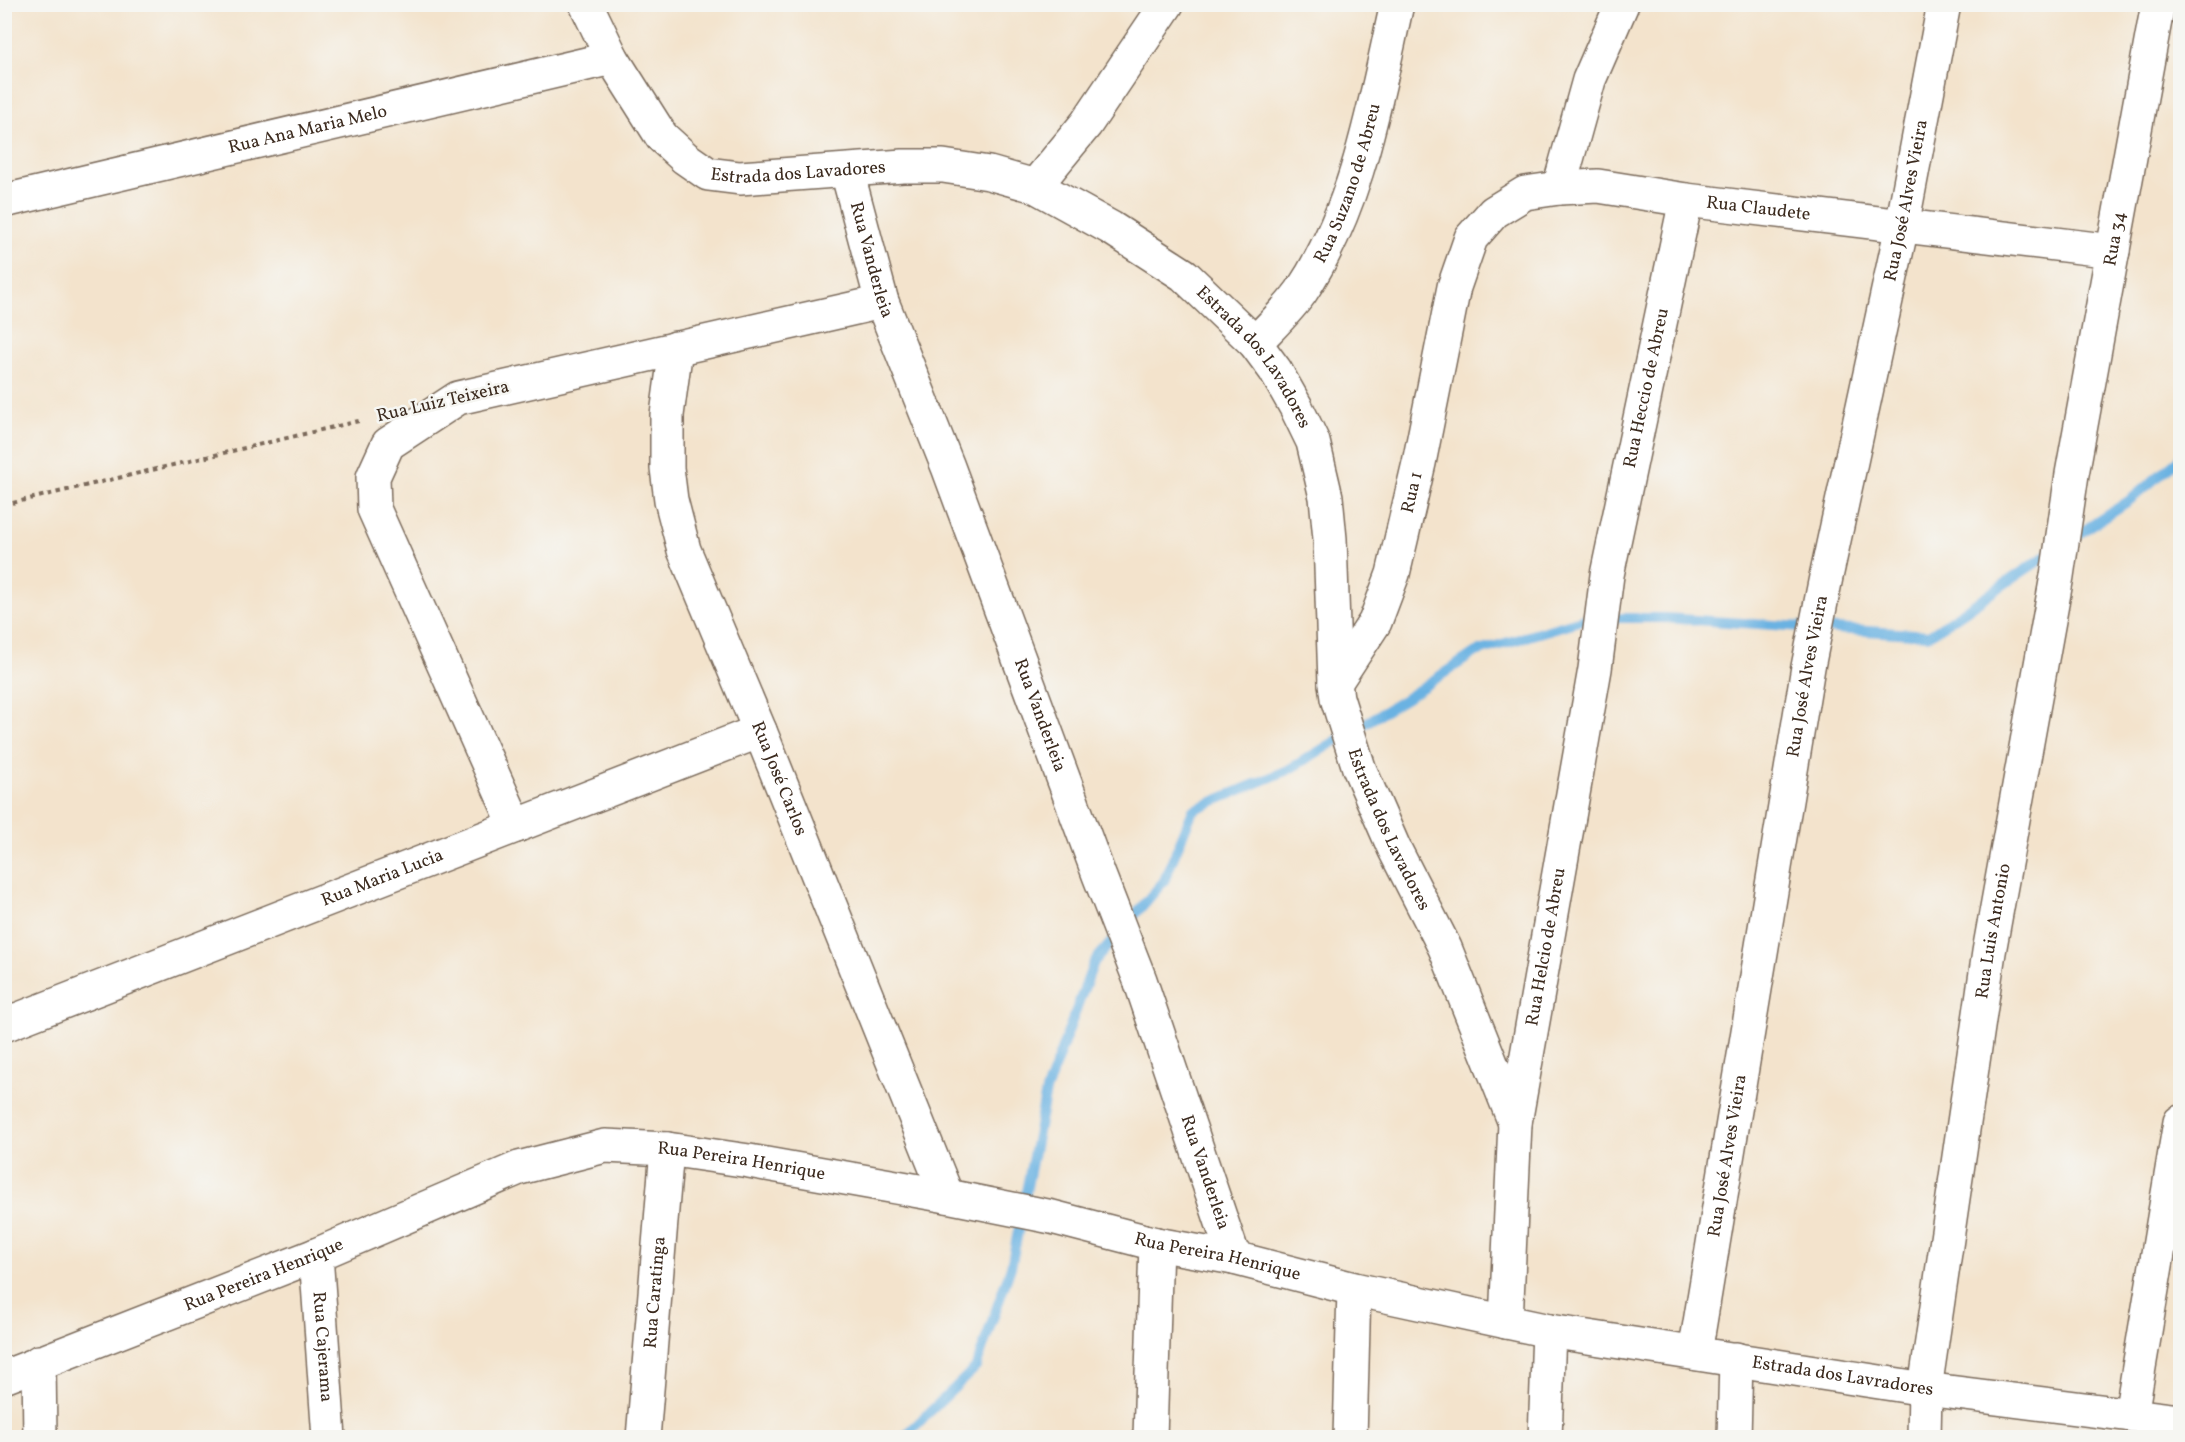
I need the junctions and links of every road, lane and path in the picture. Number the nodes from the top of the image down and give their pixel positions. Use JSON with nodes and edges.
{"nodes":[{"id":1,"x":586,"y":4,"type":"edge"},
{"id":2,"x":1167,"y":4,"type":"edge"},
{"id":3,"x":1397,"y":4,"type":"edge"},
{"id":4,"x":1622,"y":4,"type":"edge"},
{"id":5,"x":1944,"y":4,"type":"edge"},
{"id":6,"x":2158,"y":4,"type":"edge"},
{"id":7,"x":612,"y":58,"type":"junction"},
{"id":8,"x":847,"y":171,"type":"junction"},
{"id":9,"x":1035,"y":186,"type":"junction"},
{"id":10,"x":1559,"y":188,"type":"junction"},
{"id":11,"x":1686,"y":200,"type":"junction"},
{"id":12,"x":4,"y":201,"type":"edge"},
{"id":13,"x":1902,"y":226,"type":"junction"},
{"id":14,"x":2113,"y":251,"type":"junction"},
{"id":15,"x":1454,"y":287,"type":"joint"},
{"id":16,"x":882,"y":302,"type":"junction"},
{"id":17,"x":1255,"y":343,"type":"junction"},
{"id":18,"x":676,"y":348,"type":"junction"},
{"id":19,"x":365,"y":420,"type":"dead end"},
{"id":20,"x":2072,"y":474,"type":"joint"},
{"id":21,"x":4,"y":505,"type":"edge"},
{"id":22,"x":1607,"y":575,"type":"joint"},
{"id":23,"x":1336,"y":691,"type":"junction"},
{"id":24,"x":760,"y":731,"type":"junction"},
{"id":25,"x":516,"y":826,"type":"junction"},
{"id":26,"x":4,"y":1025,"type":"edge"},
{"id":27,"x":2181,"y":1122,"type":"edge"},
{"id":28,"x":1515,"y":1123,"type":"junction"},
{"id":29,"x":667,"y":1149,"type":"junction"},
{"id":30,"x":955,"y":1198,"type":"junction"},
{"id":31,"x":1156,"y":1244,"type":"junction"},
{"id":32,"x":316,"y":1255,"type":"junction"},
{"id":33,"x":1234,"y":1258,"type":"junction"},
{"id":34,"x":1354,"y":1289,"type":"junction"},
{"id":35,"x":1506,"y":1322,"type":"junction"},
{"id":36,"x":1548,"y":1330,"type":"junction"},
{"id":37,"x":1695,"y":1353,"type":"junction"},
{"id":38,"x":1736,"y":1359,"type":"junction"},
{"id":39,"x":39,"y":1362,"type":"junction"},
{"id":40,"x":4,"y":1377,"type":"edge"},
{"id":41,"x":1925,"y":1389,"type":"junction"},
{"id":42,"x":2131,"y":1414,"type":"junction"},
{"id":43,"x":2181,"y":1421,"type":"edge"},
{"id":44,"x":40,"y":1437,"type":"edge"},
{"id":45,"x":329,"y":1437,"type":"edge"},
{"id":46,"x":643,"y":1437,"type":"edge"},
{"id":47,"x":1150,"y":1437,"type":"edge"},
{"id":48,"x":1350,"y":1437,"type":"edge"},
{"id":49,"x":1545,"y":1437,"type":"edge"},
{"id":50,"x":1734,"y":1437,"type":"edge"},
{"id":51,"x":1924,"y":1437,"type":"edge"}],
"edges":[{"from":1,"to":7,"type":"street","name":"Estrada dos Lavadores"},
{"from":2,"to":9,"type":"street"},
{"from":3,"to":17,"type":"street","name":"Rua Suzano de Abreu"},
{"from":4,"to":10,"type":"street"},
{"from":5,"to":13,"type":"street","name":"Rua José Alves Vieira"},
{"from":6,"to":14,"type":"street","name":"Rua 34"},
{"from":7,"to":8,"type":"street","name":"Estrada dos Lavadores"},
{"from":7,"to":12,"type":"street","name":"Rua Ana Maria Melo"},
{"from":8,"to":9,"type":"street","name":"Estrada dos Lavadores"},
{"from":8,"to":16,"type":"street","name":"Rua Vanderleia"},
{"from":9,"to":17,"type":"street","name":"Estrada dos Lavadores"},
{"from":10,"to":11,"type":"street","name":"Rua Claudete"},
{"from":10,"to":15,"type":"street","name":"Rua Claudete"},
{"from":11,"to":13,"type":"street","name":"Rua Claudete"},
{"from":11,"to":22,"type":"street","name":"Rua Heccio de Abreu"},
{"from":13,"to":14,"type":"street","name":"Rua Claudete"},
{"from":13,"to":37,"type":"street","name":"Rua José Alves Vieira"},
{"from":14,"to":20,"type":"street","name":"Rua 34"},
{"from":15,"to":23,"type":"street","name":"Rua 1"},
{"from":16,"to":18,"type":"street","name":"Rua Luiz Teixeira"},
{"from":16,"to":33,"type":"street","name":"Rua Vanderleia"},
{"from":17,"to":23,"type":"street","name":"Estrada dos Lavadores"},
{"from":18,"to":24,"type":"street","name":"Rua José Carlos"},
{"from":18,"to":25,"type":"street","name":"Rua Luiz Teixeira"},
{"from":19,"to":21,"type":"path","name":"Rua Luiz Teixeira"},
{"from":20,"to":41,"type":"street","name":"Rua Luis Antonio"},
{"from":22,"to":28,"type":"street","name":"Rua Helcio de Abreu"},
{"from":23,"to":28,"type":"street","name":"Estrada dos Lavadores"},
{"from":24,"to":25,"type":"street","name":"Rua Maria Lucia"},
{"from":24,"to":30,"type":"street","name":"Rua José Carlos"},
{"from":25,"to":26,"type":"street","name":"Rua Maria Lucia"},
{"from":27,"to":42,"type":"street"},
{"from":28,"to":35,"type":"street","name":"Rua Helcio de Abreu"},
{"from":29,"to":30,"type":"street","name":"Rua Pereira Henrique"},
{"from":29,"to":32,"type":"street","name":"Rua Pereira Henrique"},
{"from":29,"to":46,"type":"street","name":"Rua Caratinga"},
{"from":30,"to":31,"type":"street","name":"Rua Pereira Henrique"},
{"from":31,"to":33,"type":"street","name":"Rua Pereira Henrique"},
{"from":31,"to":47,"type":"street"},
{"from":32,"to":39,"type":"street","name":"Rua Pereira Henrique"},
{"from":32,"to":45,"type":"street","name":"Rua Cajerama"},
{"from":33,"to":34,"type":"street","name":"Rua Pereira Henrique"},
{"from":34,"to":35,"type":"street","name":"Rua Pereira Henrique"},
{"from":34,"to":48,"type":"street"},
{"from":35,"to":36,"type":"street","name":"Estrada dos Lavradores"},
{"from":36,"to":37,"type":"street","name":"Estrada dos Lavradores"},
{"from":36,"to":49,"type":"street"},
{"from":37,"to":38,"type":"street","name":"Estrada dos Lavradores"},
{"from":38,"to":41,"type":"street","name":"Estrada dos Lavradores"},
{"from":38,"to":50,"type":"street"},
{"from":39,"to":40,"type":"street","name":"Rua Pereira Henrique"},
{"from":39,"to":44,"type":"street"},
{"from":41,"to":42,"type":"street","name":"Estrada dos Lavradores"},
{"from":41,"to":51,"type":"street","name":"Rua Luis Antonio"},
{"from":42,"to":43,"type":"street","name":"Estrada dos Lavradores"}]}
